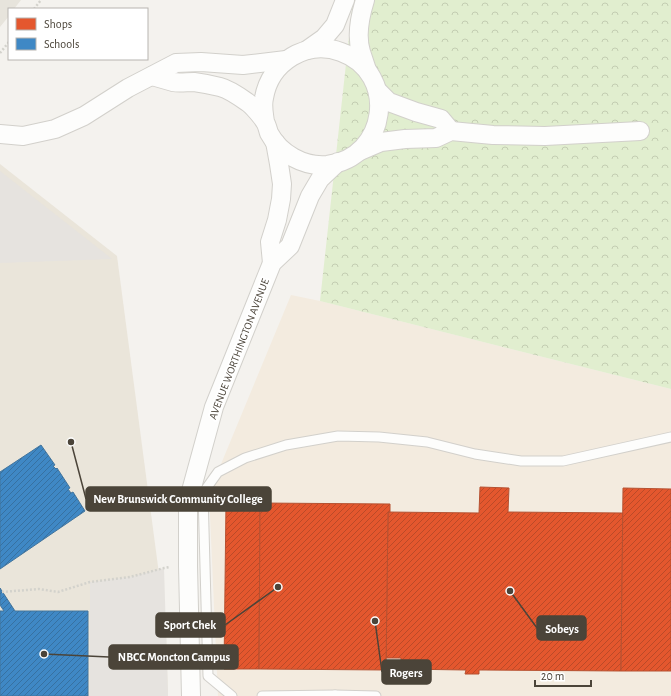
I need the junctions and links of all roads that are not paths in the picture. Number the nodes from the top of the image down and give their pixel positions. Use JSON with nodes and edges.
{"nodes":[{"id":1,"x":345,"y":0,"type":"edge"},
{"id":2,"x":365,"y":0,"type":"edge"},
{"id":3,"x":307,"y":50,"type":"junction"},
{"id":4,"x":286,"y":60,"type":"junction"},
{"id":5,"x":368,"y":71,"type":"junction"},
{"id":6,"x":152,"y":76,"type":"junction"},
{"id":7,"x":378,"y":91,"type":"junction"},
{"id":8,"x":265,"y":122,"type":"junction"},
{"id":9,"x":451,"y":131,"type":"junction"},
{"id":10,"x":640,"y":131,"type":"dead end"},
{"id":11,"x":0,"y":134,"type":"edge"},
{"id":12,"x":275,"y":142,"type":"junction"},
{"id":13,"x":358,"y":152,"type":"junction"},
{"id":14,"x":338,"y":162,"type":"junction"},
{"id":15,"x":272,"y":263,"type":"junction"},
{"id":16,"x":671,"y":437,"type":"edge"},
{"id":17,"x":191,"y":696,"type":"edge"},
{"id":18,"x":232,"y":696,"type":"edge"},
{"id":19,"x":262,"y":696,"type":"edge"},
{"id":20,"x":335,"y":696,"type":"edge"},
{"id":21,"x":376,"y":696,"type":"edge"}],
"edges":[{"from":1,"to":3,"type":"street"},
{"from":2,"to":5,"type":"street"},
{"from":3,"to":4,"type":"street"},
{"from":3,"to":5,"type":"street"},
{"from":4,"to":6,"type":"street"},
{"from":4,"to":8,"type":"street"},
{"from":5,"to":7,"type":"street"},
{"from":6,"to":8,"type":"street"},
{"from":6,"to":11,"type":"street"},
{"from":7,"to":9,"type":"street"},
{"from":7,"to":13,"type":"street"},
{"from":8,"to":12,"type":"street"},
{"from":9,"to":10,"type":"street"},
{"from":9,"to":13,"type":"street"},
{"from":12,"to":14,"type":"street"},
{"from":12,"to":15,"type":"street","name":"AVENUE WORTHINGTON AVENUE"},
{"from":13,"to":14,"type":"street"},
{"from":14,"to":15,"type":"street","name":"AVENUE WORTHINGTON AVENUE"},
{"from":15,"to":17,"type":"street","name":"AVENUE WORTHINGTON AVENUE"},
{"from":16,"to":18,"type":"lane"},
{"from":19,"to":20,"type":"lane"},
{"from":20,"to":21,"type":"lane"}]}
